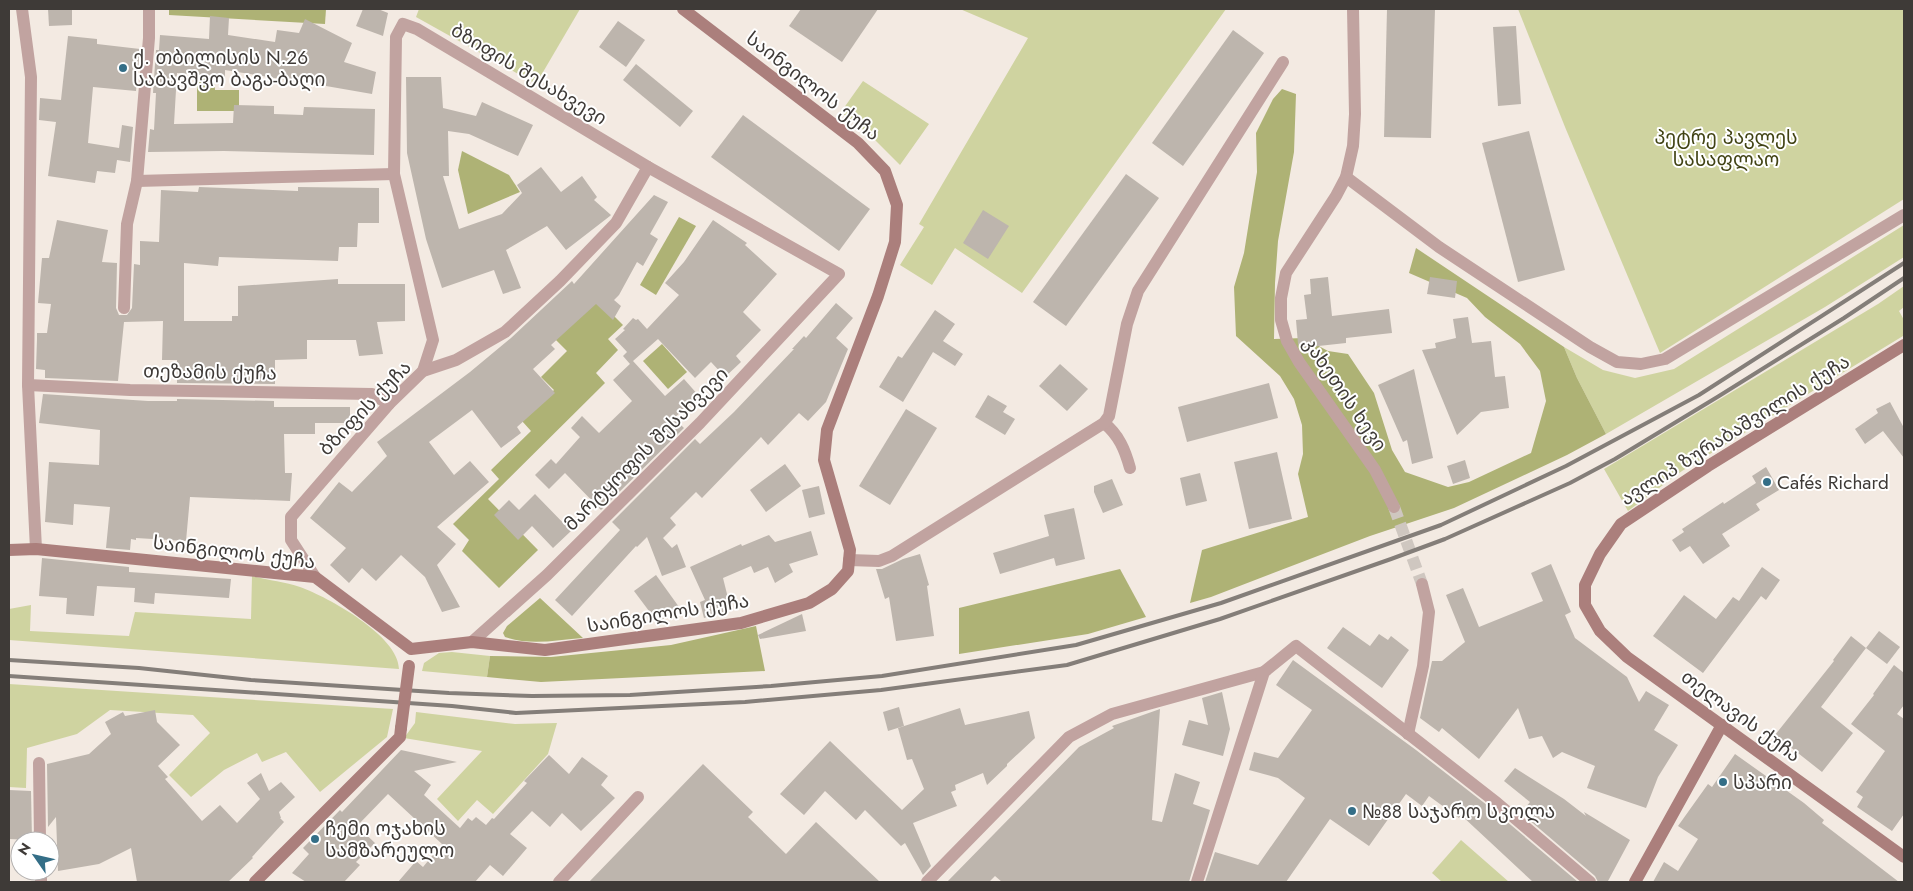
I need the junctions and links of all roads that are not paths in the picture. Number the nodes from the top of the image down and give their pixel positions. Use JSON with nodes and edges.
{"nodes":[{"id":1,"x":22,"y":9,"type":"edge"},
{"id":2,"x":150,"y":9,"type":"edge"},
{"id":3,"x":683,"y":9,"type":"edge"},
{"id":4,"x":1340,"y":9,"type":"edge"},
{"id":5,"x":1353,"y":12,"type":"edge"},
{"id":6,"x":1283,"y":62,"type":"dead end"},
{"id":7,"x":648,"y":167,"type":"junction"},
{"id":8,"x":394,"y":174,"type":"junction"},
{"id":9,"x":1346,"y":177,"type":"junction"},
{"id":10,"x":137,"y":181,"type":"junction"},
{"id":11,"x":1904,"y":215,"type":"edge"},
{"id":12,"x":839,"y":274,"type":"joint"},
{"id":13,"x":124,"y":308,"type":"dead end"},
{"id":14,"x":1904,"y":345,"type":"edge"},
{"id":15,"x":423,"y":371,"type":"junction"},
{"id":16,"x":28,"y":385,"type":"junction"},
{"id":17,"x":389,"y":404,"type":"junction"},
{"id":18,"x":1104,"y":424,"type":"junction"},
{"id":19,"x":1130,"y":468,"type":"dead end"},
{"id":20,"x":1394,"y":507,"type":"tunnel mouth"},
{"id":21,"x":36,"y":549,"type":"junction"},
{"id":22,"x":9,"y":550,"type":"edge"},
{"id":23,"x":849,"y":560,"type":"junction"},
{"id":24,"x":315,"y":577,"type":"junction"},
{"id":25,"x":1422,"y":584,"type":"tunnel mouth"},
{"id":26,"x":1585,"y":585,"type":"joint"},
{"id":27,"x":472,"y":642,"type":"junction"},
{"id":28,"x":411,"y":649,"type":"junction"},
{"id":29,"x":1264,"y":672,"type":"junction"},
{"id":30,"x":1722,"y":725,"type":"junction"},
{"id":31,"x":1408,"y":734,"type":"junction"},
{"id":32,"x":39,"y":763,"type":"dead end"},
{"id":33,"x":638,"y":797,"type":"dead end"},
{"id":34,"x":40,"y":831,"type":"edge"},
{"id":35,"x":1904,"y":856,"type":"edge"},
{"id":36,"x":255,"y":882,"type":"edge"},
{"id":37,"x":559,"y":882,"type":"edge"},
{"id":38,"x":927,"y":882,"type":"edge"},
{"id":39,"x":1197,"y":882,"type":"edge"},
{"id":40,"x":1590,"y":882,"type":"edge"},
{"id":41,"x":1635,"y":882,"type":"edge"}],
"edges":[{"from":1,"to":16,"type":"street"},
{"from":2,"to":10,"type":"street"},
{"from":3,"to":23,"type":"street","name":"საინგილოს ქუჩა"},
{"from":4,"to":5,"type":"street"},
{"from":5,"to":9,"type":"street","name":"კახეთის ხევი"},
{"from":6,"to":18,"type":"street"},
{"from":7,"to":8,"type":"street","name":"ბზიფის შესახვევი"},
{"from":7,"to":12,"type":"street","name":"ბზიფის შესახვევი"},
{"from":7,"to":15,"type":"street","name":"ბზიფის ქუჩა"},
{"from":8,"to":10,"type":"street"},
{"from":8,"to":15,"type":"street","name":"ბზიფის შესახვევი"},
{"from":9,"to":11,"type":"street"},
{"from":9,"to":20,"type":"street","name":"კახეთის ხევი"},
{"from":10,"to":13,"type":"street"},
{"from":12,"to":27,"type":"street","name":"მარტყოფის შესახვევი"},
{"from":14,"to":26,"type":"street","name":"ავლიპ ზურაბაშვილის ქუჩა"},
{"from":15,"to":17,"type":"street","name":"ბზიფის ქუჩა"},
{"from":16,"to":17,"type":"street","name":"თეზამის ქუჩა"},
{"from":16,"to":21,"type":"street"},
{"from":17,"to":24,"type":"street","name":"ბზიფის ქუჩა"},
{"from":18,"to":19,"type":"street"},
{"from":18,"to":23,"type":"street"},
{"from":21,"to":22,"type":"street","name":"საინგილოს ქუჩა"},
{"from":21,"to":24,"type":"street","name":"საინგილოს ქუჩა"},
{"from":23,"to":27,"type":"street","name":"საინგილოს ქუჩა"},
{"from":24,"to":28,"type":"street","name":"საინგილოს ქუჩა"},
{"from":25,"to":31,"type":"street"},
{"from":26,"to":30,"type":"street","name":"თელავის ქუჩა"},
{"from":27,"to":28,"type":"street","name":"საინგილოს ქუჩა"},
{"from":28,"to":36,"type":"street","bridge":true},
{"from":29,"to":31,"type":"street"},
{"from":29,"to":38,"type":"street"},
{"from":29,"to":39,"type":"street"},
{"from":30,"to":35,"type":"street","name":"თელავის ქუჩა"},
{"from":30,"to":41,"type":"street"},
{"from":31,"to":40,"type":"street"},
{"from":32,"to":34,"type":"street"},
{"from":33,"to":37,"type":"street"}]}
